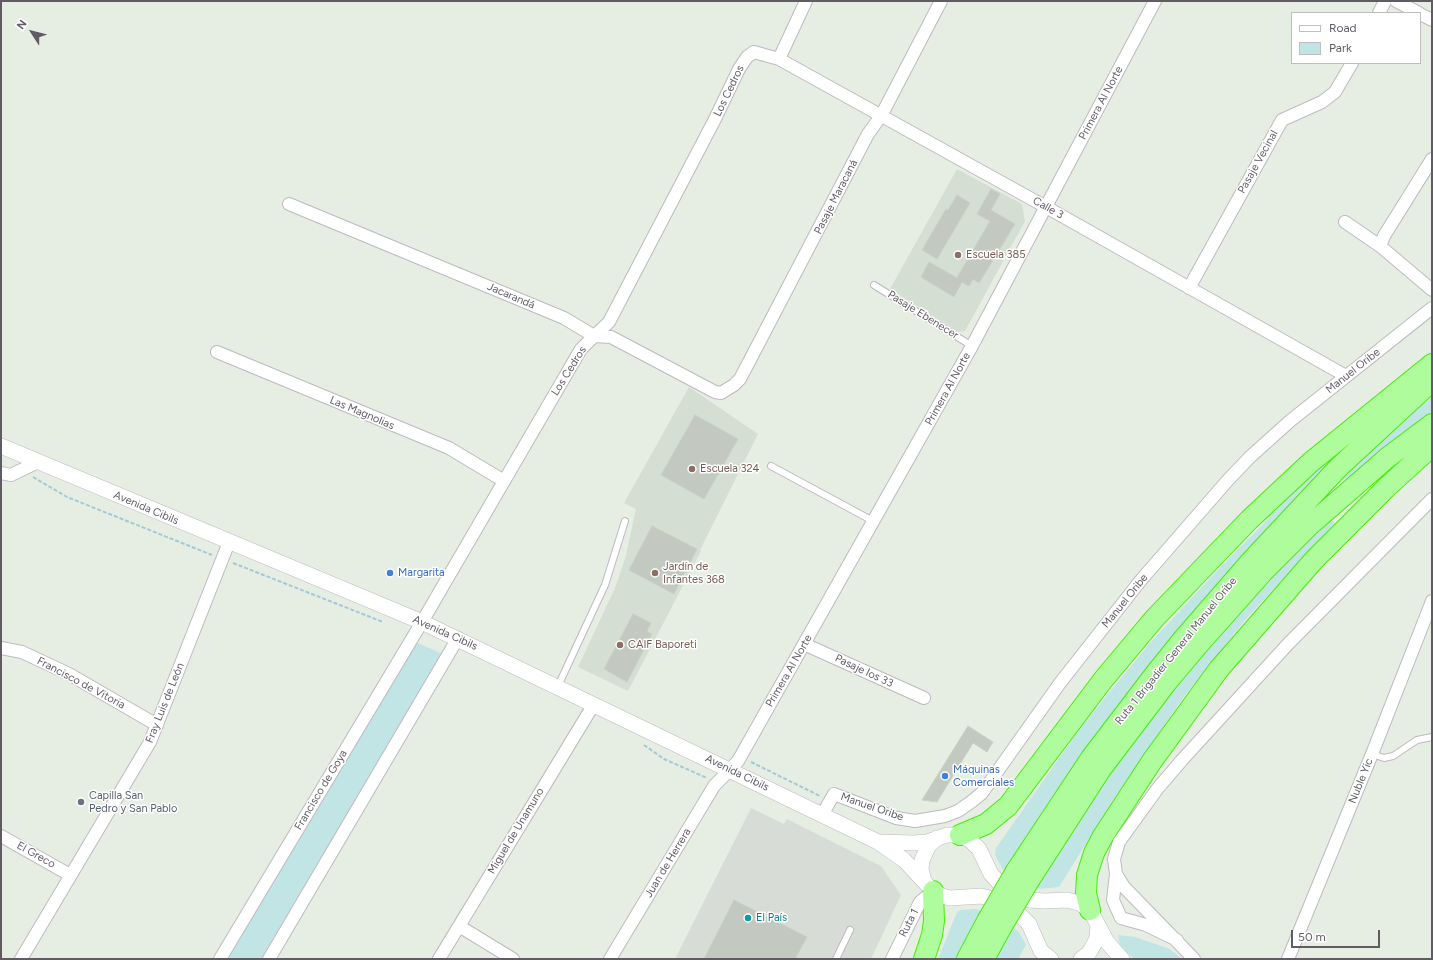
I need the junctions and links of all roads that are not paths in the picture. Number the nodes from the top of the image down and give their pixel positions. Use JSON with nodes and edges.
{"nodes":[{"id":1,"x":806,"y":1,"type":"edge"},
{"id":2,"x":941,"y":1,"type":"edge"},
{"id":3,"x":1155,"y":1,"type":"edge"},
{"id":4,"x":1385,"y":1,"type":"edge"},
{"id":5,"x":1396,"y":1,"type":"edge"},
{"id":6,"x":1380,"y":12,"type":"edge"},
{"id":7,"x":1417,"y":12,"type":"edge"},
{"id":8,"x":1421,"y":14,"type":"edge"},
{"id":9,"x":1432,"y":20,"type":"edge"},
{"id":10,"x":747,"y":57,"type":"joint"},
{"id":11,"x":778,"y":59,"type":"junction"},
{"id":12,"x":1351,"y":64,"type":"edge"},
{"id":13,"x":881,"y":116,"type":"junction"},
{"id":14,"x":1432,"y":159,"type":"edge"},
{"id":15,"x":290,"y":204,"type":"dead end"},
{"id":16,"x":1046,"y":207,"type":"junction"},
{"id":17,"x":1345,"y":222,"type":"dead end"},
{"id":18,"x":1380,"y":246,"type":"junction"},
{"id":19,"x":874,"y":285,"type":"dead end"},
{"id":20,"x":1189,"y":288,"type":"junction"},
{"id":21,"x":1432,"y":290,"type":"edge"},
{"id":22,"x":1432,"y":308,"type":"edge"},
{"id":23,"x":594,"y":336,"type":"junction"},
{"id":24,"x":972,"y":346,"type":"junction"},
{"id":25,"x":217,"y":352,"type":"dead end"},
{"id":26,"x":1432,"y":364,"type":"edge"},
{"id":27,"x":1346,"y":376,"type":"junction"},
{"id":28,"x":1432,"y":381,"type":"edge"},
{"id":29,"x":727,"y":390,"type":"joint"},
{"id":30,"x":1432,"y":424,"type":"edge"},
{"id":31,"x":1,"y":446,"type":"edge"},
{"id":32,"x":1432,"y":446,"type":"edge"},
{"id":33,"x":38,"y":462,"type":"junction"},
{"id":34,"x":770,"y":466,"type":"dead end"},
{"id":35,"x":1,"y":473,"type":"edge"},
{"id":36,"x":504,"y":481,"type":"junction"},
{"id":37,"x":1432,"y":498,"type":"edge"},
{"id":38,"x":625,"y":521,"type":"dead end"},
{"id":39,"x":873,"y":522,"type":"junction"},
{"id":40,"x":229,"y":542,"type":"junction"},
{"id":41,"x":1432,"y":602,"type":"edge"},
{"id":42,"x":422,"y":622,"type":"junction"},
{"id":43,"x":1428,"y":623,"type":"edge"},
{"id":44,"x":458,"y":638,"type":"junction"},
{"id":45,"x":804,"y":644,"type":"junction"},
{"id":46,"x":1,"y":648,"type":"edge"},
{"id":47,"x":558,"y":686,"type":"junction"},
{"id":48,"x":924,"y":698,"type":"dead end"},
{"id":49,"x":594,"y":704,"type":"junction"},
{"id":50,"x":157,"y":725,"type":"junction"},
{"id":51,"x":1432,"y":737,"type":"edge"},
{"id":52,"x":1372,"y":754,"type":"junction"},
{"id":53,"x":729,"y":770,"type":"junction"},
{"id":54,"x":822,"y":815,"type":"junction"},
{"id":55,"x":960,"y":835,"type":"junction"},
{"id":56,"x":1,"y":836,"type":"edge"},
{"id":57,"x":937,"y":838,"type":"junction"},
{"id":58,"x":878,"y":842,"type":"junction"},
{"id":59,"x":1116,"y":874,"type":"junction"},
{"id":60,"x":70,"y":875,"type":"junction"},
{"id":61,"x":1023,"y":875,"type":"junction"},
{"id":62,"x":928,"y":886,"type":"junction"},
{"id":63,"x":1094,"y":918,"type":"junction"},
{"id":64,"x":994,"y":925,"type":"junction"},
{"id":65,"x":458,"y":926,"type":"junction"},
{"id":66,"x":850,"y":930,"type":"dead end"},
{"id":67,"x":1177,"y":940,"type":"junction"},
{"id":68,"x":21,"y":959,"type":"edge"},
{"id":69,"x":220,"y":959,"type":"edge"},
{"id":70,"x":269,"y":959,"type":"edge"},
{"id":71,"x":439,"y":959,"type":"edge"},
{"id":72,"x":513,"y":959,"type":"edge"},
{"id":73,"x":610,"y":959,"type":"edge"},
{"id":74,"x":836,"y":959,"type":"edge"},
{"id":75,"x":892,"y":959,"type":"edge"},
{"id":76,"x":924,"y":959,"type":"edge"},
{"id":77,"x":967,"y":959,"type":"edge"},
{"id":78,"x":984,"y":959,"type":"edge"},
{"id":79,"x":1051,"y":959,"type":"edge"},
{"id":80,"x":1081,"y":959,"type":"edge"},
{"id":81,"x":1122,"y":959,"type":"edge"},
{"id":82,"x":1194,"y":959,"type":"edge"},
{"id":83,"x":1288,"y":959,"type":"edge"}],
"edges":[{"from":1,"to":11,"type":"street"},
{"from":2,"to":13,"type":"street","name":"Pasaje Maracaná"},
{"from":3,"to":16,"type":"street","name":"Primera Al Norte"},
{"from":4,"to":6,"type":"street"},
{"from":5,"to":7,"type":"street"},
{"from":8,"to":9,"type":"street"},
{"from":10,"to":11,"type":"street","name":"Calle 3"},
{"from":10,"to":23,"type":"street","name":"Los Cedros"},
{"from":11,"to":13,"type":"street","name":"Calle 3"},
{"from":12,"to":20,"type":"street","name":"Pasaje Vecinal"},
{"from":13,"to":16,"type":"street","name":"Calle 3"},
{"from":13,"to":29,"type":"street","name":"Pasaje Maracaná"},
{"from":14,"to":18,"type":"street"},
{"from":15,"to":23,"type":"street","name":"Jacarandá"},
{"from":16,"to":20,"type":"street","name":"Calle 3"},
{"from":16,"to":24,"type":"street","name":"Primera Al Norte"},
{"from":17,"to":18,"type":"street"},
{"from":18,"to":21,"type":"street"},
{"from":19,"to":24,"type":"lane","name":"Pasaje Ebenecer"},
{"from":20,"to":27,"type":"street","name":"Calle 3"},
{"from":22,"to":27,"type":"street","name":"Manuel Oribe"},
{"from":23,"to":29,"type":"street","name":"Jacarandá"},
{"from":23,"to":36,"type":"street","name":"Los Cedros"},
{"from":24,"to":39,"type":"street","name":"Primera Al Norte"},
{"from":25,"to":36,"type":"street","name":"Las Magnolias"},
{"from":26,"to":55,"type":"highway"},
{"from":27,"to":54,"type":"street","name":"Manuel Oribe"},
{"from":28,"to":61,"type":"highway","name":"Ruta 1 Brigadier General Manuel Oribe"},
{"from":30,"to":61,"type":"highway","name":"Ruta 1 Brigadier General Manuel Oribe"},
{"from":31,"to":33,"type":"street","name":"Avenida Cibils"},
{"from":32,"to":63,"type":"highway"},
{"from":33,"to":35,"type":"street"},
{"from":33,"to":40,"type":"street","name":"Avenida Cibils"},
{"from":34,"to":39,"type":"lane"},
{"from":36,"to":42,"type":"street","name":"Los Cedros"},
{"from":37,"to":59,"type":"street"},
{"from":38,"to":47,"type":"lane"},
{"from":39,"to":45,"type":"street","name":"Primera Al Norte"},
{"from":40,"to":42,"type":"street","name":"Avenida Cibils"},
{"from":40,"to":50,"type":"street","name":"Fray Luis de León"},
{"from":41,"to":43,"type":"street","name":"Nuble Yic"},
{"from":42,"to":44,"type":"street","name":"Avenida Cibils"},
{"from":42,"to":69,"type":"street","name":"Francisco de Goya"},
{"from":43,"to":52,"type":"street","name":"Nuble Yic"},
{"from":44,"to":47,"type":"street","name":"Avenida Cibils"},
{"from":44,"to":70,"type":"street"},
{"from":45,"to":48,"type":"street","name":"Pasaje los 33"},
{"from":45,"to":53,"type":"street","name":"Primera Al Norte"},
{"from":46,"to":50,"type":"street","name":"Francisco de Vitoria"},
{"from":47,"to":49,"type":"street","name":"Avenida Cibils"},
{"from":49,"to":53,"type":"street","name":"Avenida Cibils"},
{"from":49,"to":65,"type":"street","name":"Miguel de Unamuno"},
{"from":50,"to":60,"type":"street","name":"Fray Luis de León"},
{"from":51,"to":52,"type":"lane"},
{"from":52,"to":83,"type":"street","name":"Nuble Yic"},
{"from":53,"to":54,"type":"street","name":"Avenida Cibils"},
{"from":53,"to":73,"type":"street","name":"Juan de Herrera"},
{"from":54,"to":58,"type":"street","name":"Avenida Cibils"},
{"from":55,"to":57,"type":"street","name":"Avenida Cibils"},
{"from":55,"to":63,"type":"street"},
{"from":56,"to":60,"type":"street","name":"El Greco"},
{"from":57,"to":58,"type":"street","name":"Avenida Cibils"},
{"from":57,"to":62,"type":"street"},
{"from":58,"to":62,"type":"street","name":"Avenida Cibils"},
{"from":59,"to":67,"type":"street"},
{"from":59,"to":67,"type":"street"},
{"from":60,"to":68,"type":"street","name":"Fray Luis de León"},
{"from":61,"to":64,"type":"highway","name":"Ruta 1 Brigadier General Manuel Oribe","bridge":true},
{"from":62,"to":75,"type":"street","name":"Ruta 1"},
{"from":62,"to":76,"type":"highway"},
{"from":62,"to":79,"type":"street","name":"Avenida Cibils"},
{"from":63,"to":80,"type":"street"},
{"from":63,"to":81,"type":"street"},
{"from":64,"to":77,"type":"highway","name":"Ruta 1 Brigadier General Manuel Oribe"},
{"from":64,"to":78,"type":"highway","name":"Ruta 1 Brigadier General Manuel Oribe"},
{"from":65,"to":71,"type":"street","name":"Miguel de Unamuno"},
{"from":65,"to":72,"type":"street"},
{"from":66,"to":74,"type":"lane"},
{"from":67,"to":82,"type":"street"}]}
